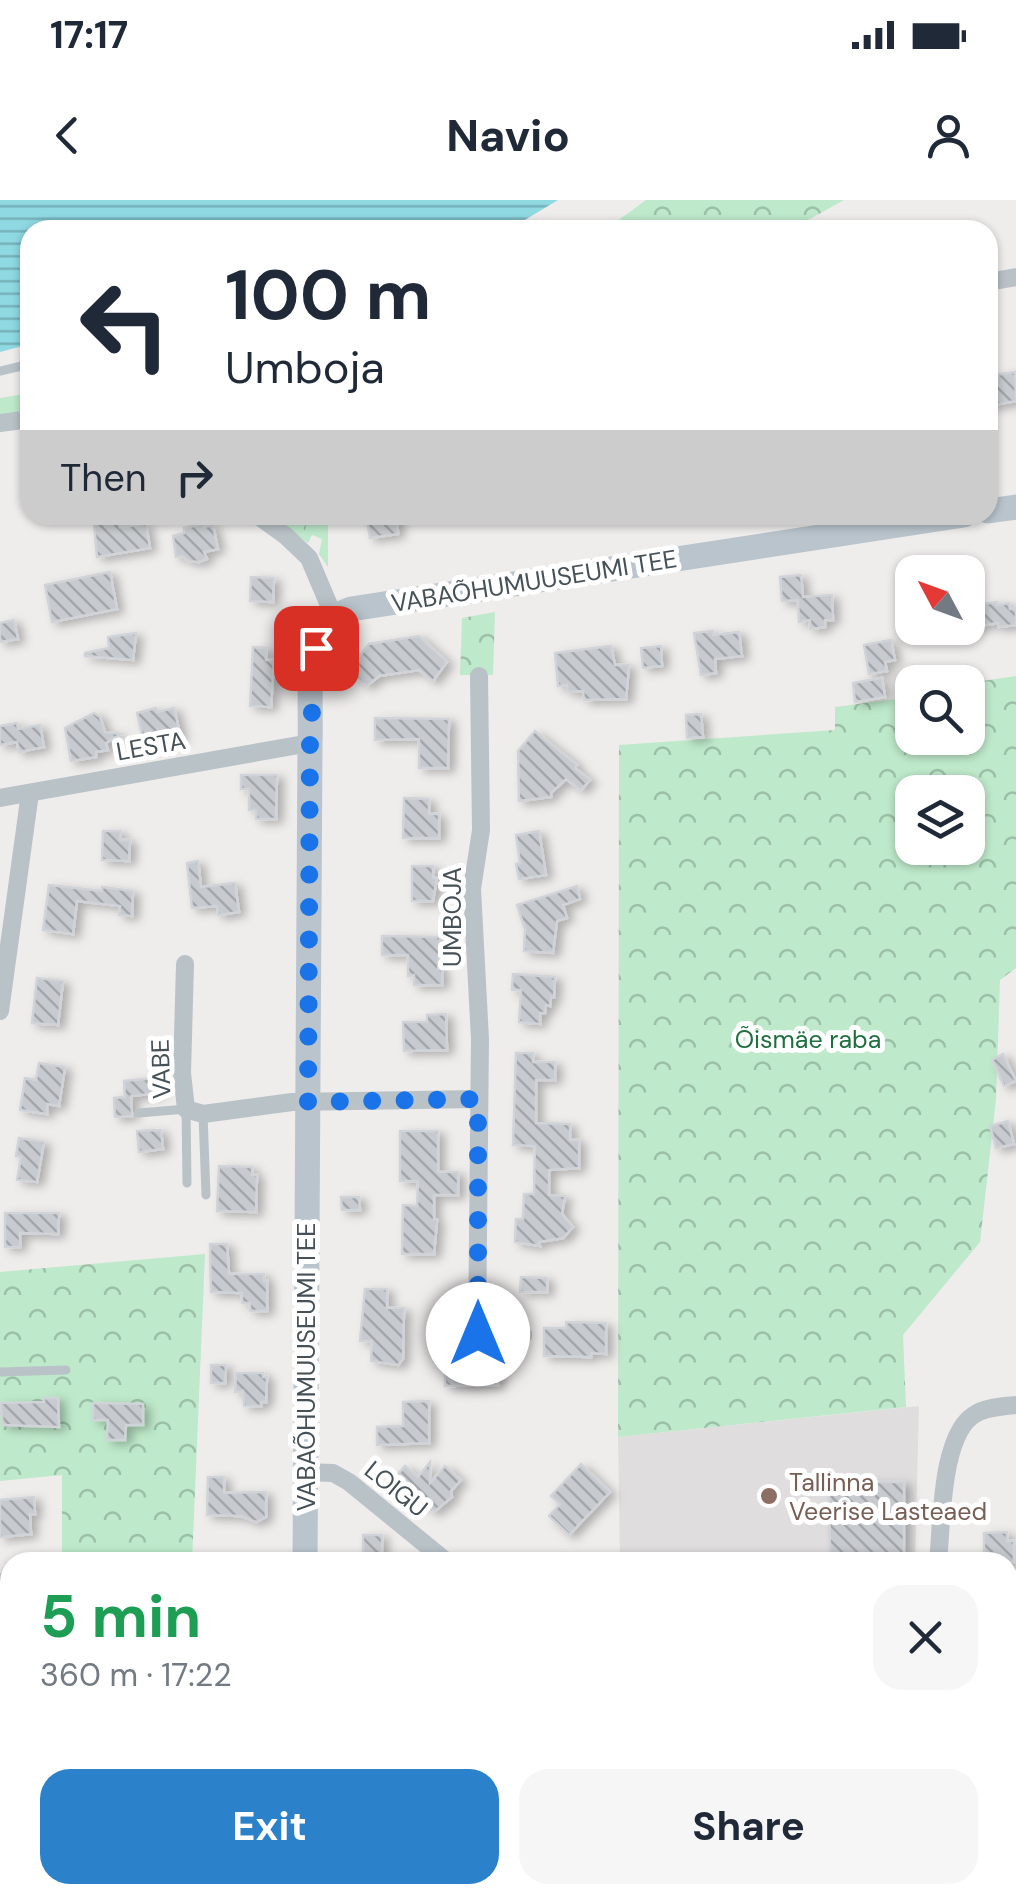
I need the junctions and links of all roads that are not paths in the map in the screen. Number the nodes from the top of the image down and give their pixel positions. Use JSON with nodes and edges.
{"nodes":[{"id":1,"x":269,"y":525,"type":"edge"},
{"id":2,"x":899,"y":525,"type":"edge"},
{"id":3,"x":334,"y":616,"type":"junction"},
{"id":4,"x":479,"y":676,"type":"dead end"},
{"id":5,"x":310,"y":743,"type":"junction"},
{"id":6,"x":30,"y":793,"type":"junction"},
{"id":7,"x":0,"y":798,"type":"edge"},
{"id":8,"x":185,"y":964,"type":"dead end"},
{"id":9,"x":0,"y":1011,"type":"edge"},
{"id":10,"x":478,"y":1099,"type":"junction"},
{"id":11,"x":308,"y":1102,"type":"junction"},
{"id":12,"x":194,"y":1112,"type":"junction"},
{"id":13,"x":139,"y":1113,"type":"dead end"},
{"id":14,"x":187,"y":1184,"type":"dead end"},
{"id":15,"x":206,"y":1195,"type":"dead end"},
{"id":16,"x":523,"y":1335,"type":"dead end"},
{"id":17,"x":66,"y":1370,"type":"dead end"},
{"id":18,"x":0,"y":1372,"type":"edge"},
{"id":19,"x":1016,"y":1405,"type":"edge"},
{"id":20,"x":306,"y":1472,"type":"junction"},
{"id":21,"x":305,"y":1552,"type":"edge"},
{"id":22,"x":436,"y":1552,"type":"edge"},
{"id":23,"x":939,"y":1552,"type":"edge"}],
"edges":[{"from":1,"to":3,"type":"street"},
{"from":2,"to":3,"type":"street","name":"VABAÕHUMUUSEUMI TEE"},
{"from":3,"to":5,"type":"street","name":"VABAÕHUMUUSEUMI TEE"},
{"from":4,"to":10,"type":"street","name":"UMBOJA"},
{"from":5,"to":6,"type":"street","name":"LESTA"},
{"from":5,"to":11,"type":"street","name":"VABAÕHUMUUSEUMI TEE"},
{"from":6,"to":7,"type":"street","name":"LESTA"},
{"from":6,"to":9,"type":"street"},
{"from":8,"to":12,"type":"street","name":"VABE"},
{"from":10,"to":11,"type":"street"},
{"from":10,"to":16,"type":"street","name":"UMBOJA"},
{"from":11,"to":12,"type":"street","name":"VABE"},
{"from":11,"to":20,"type":"street","name":"VABAÕHUMUUSEUMI TEE"},
{"from":12,"to":13,"type":"lane"},
{"from":12,"to":14,"type":"lane"},
{"from":12,"to":15,"type":"lane"},
{"from":17,"to":18,"type":"lane"},
{"from":19,"to":23,"type":"street"},
{"from":20,"to":21,"type":"street","name":"VABAÕHUMUUSEUMI TEE"},
{"from":20,"to":22,"type":"street","name":"LOIGU"}]}
